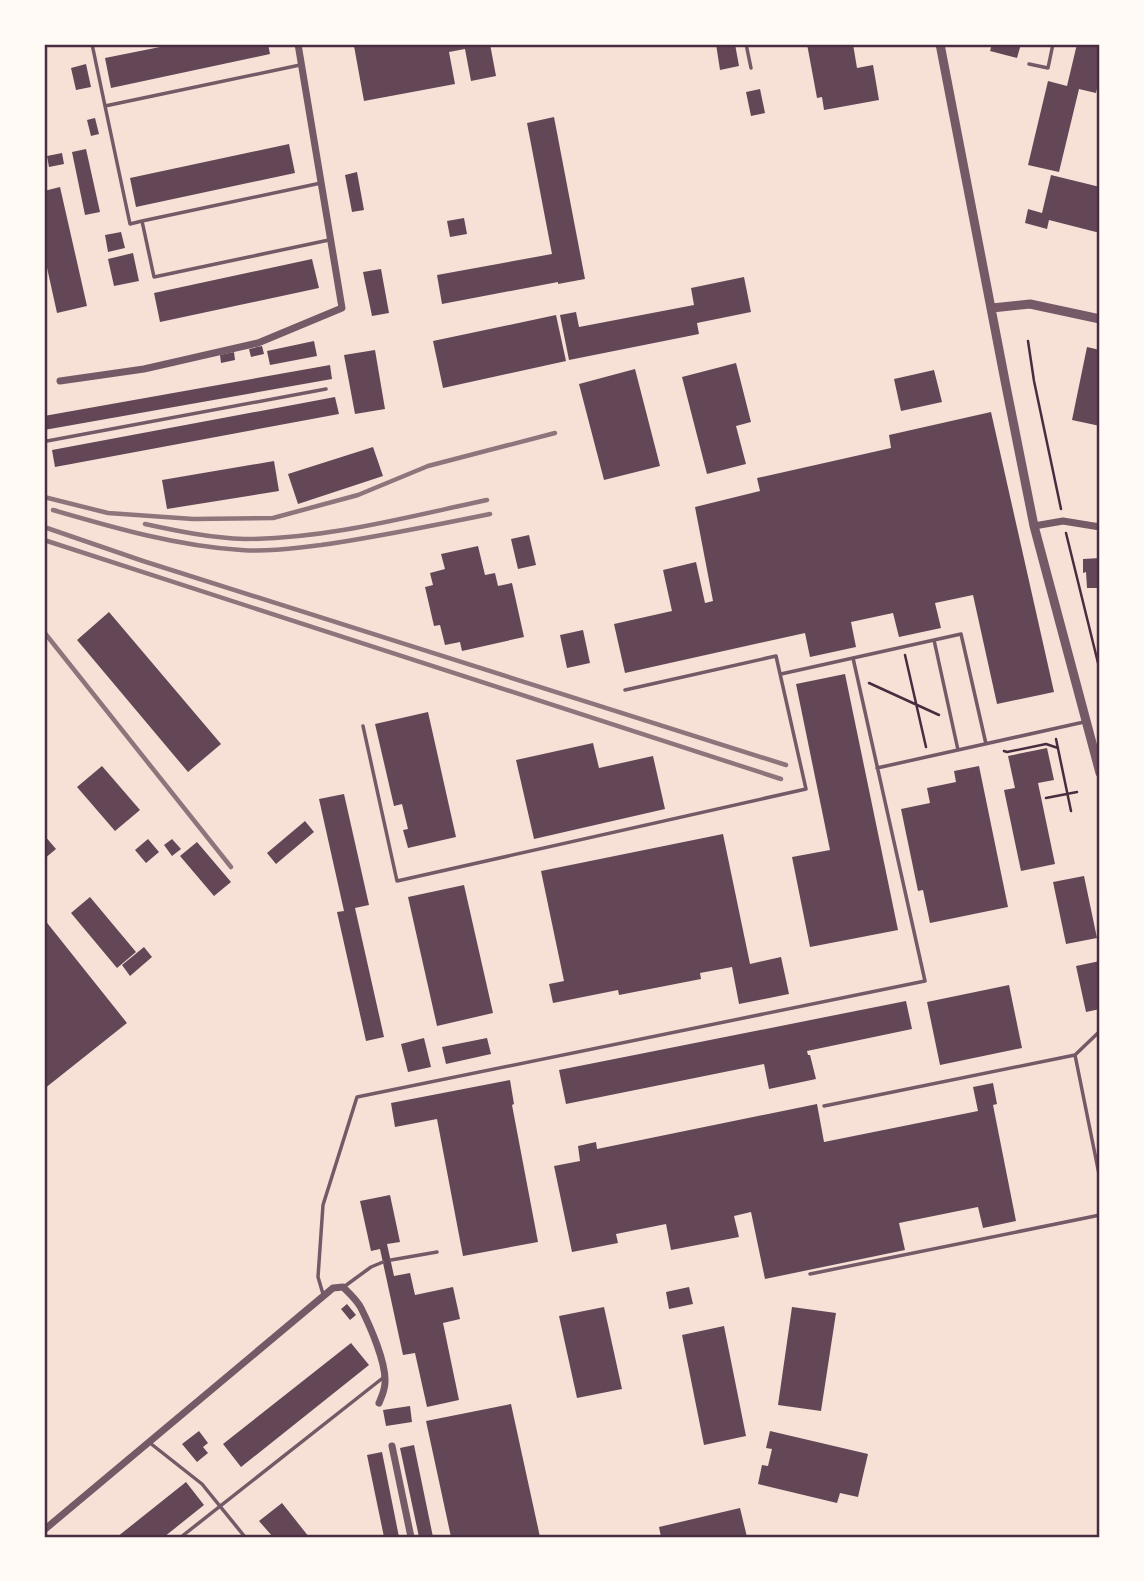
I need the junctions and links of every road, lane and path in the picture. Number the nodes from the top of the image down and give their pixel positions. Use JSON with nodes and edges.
{"nodes":[{"id":1,"x":92,"y":44,"type":"edge"},
{"id":2,"x":299,"y":44,"type":"edge"},
{"id":3,"x":746,"y":44,"type":"edge"},
{"id":4,"x":940,"y":44,"type":"edge"},
{"id":5,"x":1054,"y":44,"type":"edge"},
{"id":6,"x":302,"y":64,"type":"junction"},
{"id":7,"x":1029,"y":64,"type":"dead end"},
{"id":8,"x":751,"y":68,"type":"dead end"},
{"id":9,"x":105,"y":106,"type":"junction"},
{"id":10,"x":321,"y":183,"type":"junction"},
{"id":11,"x":142,"y":221,"type":"junction"},
{"id":12,"x":331,"y":240,"type":"junction"},
{"id":13,"x":992,"y":307,"type":"junction"},
{"id":14,"x":1100,"y":319,"type":"edge"},
{"id":15,"x":1028,"y":341,"type":"dead end"},
{"id":16,"x":60,"y":381,"type":"dead end"},
{"id":17,"x":326,"y":389,"type":"dead end"},
{"id":18,"x":44,"y":439,"type":"edge"},
{"id":19,"x":1063,"y":520,"type":"junction"},
{"id":20,"x":1034,"y":526,"type":"junction"},
{"id":21,"x":1100,"y":527,"type":"edge"},
{"id":22,"x":934,"y":640,"type":"junction"},
{"id":23,"x":903,"y":647,"type":"junction"},
{"id":24,"x":853,"y":658,"type":"junction"},
{"id":25,"x":1100,"y":671,"type":"edge"},
{"id":26,"x":780,"y":674,"type":"junction"},
{"id":27,"x":857,"y":677,"type":"junction"},
{"id":28,"x":625,"y":690,"type":"dead end"},
{"id":29,"x":916,"y":704,"type":"junction"},
{"id":30,"x":952,"y":721,"type":"junction"},
{"id":31,"x":1086,"y":722,"type":"junction"},
{"id":32,"x":363,"y":726,"type":"dead end"},
{"id":33,"x":1054,"y":729,"type":"junction"},
{"id":34,"x":1095,"y":738,"type":"edge"},
{"id":35,"x":986,"y":744,"type":"junction"},
{"id":36,"x":1058,"y":748,"type":"junction"},
{"id":37,"x":958,"y":750,"type":"junction"},
{"id":38,"x":1007,"y":752,"type":"dead end"},
{"id":39,"x":928,"y":757,"type":"junction"},
{"id":40,"x":877,"y":768,"type":"junction"},
{"id":41,"x":1100,"y":773,"type":"edge"},
{"id":42,"x":1077,"y":792,"type":"dead end"},
{"id":43,"x":1068,"y":794,"type":"junction"},
{"id":44,"x":1046,"y":798,"type":"dead end"},
{"id":45,"x":1071,"y":811,"type":"dead end"},
{"id":46,"x":1100,"y":1031,"type":"edge"},
{"id":47,"x":1075,"y":1055,"type":"junction"},
{"id":48,"x":824,"y":1106,"type":"dead end"},
{"id":49,"x":1100,"y":1179,"type":"edge"},
{"id":50,"x":1100,"y":1215,"type":"edge"},
{"id":51,"x":437,"y":1252,"type":"dead end"},
{"id":52,"x":391,"y":1260,"type":"dead end"},
{"id":53,"x":383,"y":1262,"type":"dead end"},
{"id":54,"x":810,"y":1275,"type":"dead end"},
{"id":55,"x":343,"y":1287,"type":"junction"},
{"id":56,"x":324,"y":1294,"type":"junction"},
{"id":57,"x":385,"y":1376,"type":"junction"},
{"id":58,"x":379,"y":1403,"type":"dead end"},
{"id":59,"x":148,"y":1442,"type":"junction"},
{"id":60,"x":392,"y":1446,"type":"dead end"},
{"id":61,"x":220,"y":1507,"type":"junction"},
{"id":62,"x":44,"y":1530,"type":"edge"},
{"id":63,"x":181,"y":1537,"type":"edge"},
{"id":64,"x":245,"y":1537,"type":"edge"},
{"id":65,"x":411,"y":1537,"type":"edge"}],
"edges":[{"from":1,"to":9,"type":"lane"},
{"from":2,"to":6,"type":"street"},
{"from":3,"to":8,"type":"lane"},
{"from":4,"to":13,"type":"street"},
{"from":5,"to":7,"type":"lane"},
{"from":6,"to":9,"type":"lane"},
{"from":6,"to":10,"type":"street"},
{"from":9,"to":11,"type":"lane"},
{"from":10,"to":11,"type":"lane"},
{"from":10,"to":12,"type":"street"},
{"from":11,"to":12,"type":"lane"},
{"from":12,"to":16,"type":"street"},
{"from":13,"to":14,"type":"street"},
{"from":13,"to":20,"type":"street"},
{"from":15,"to":19,"type":"path"},
{"from":17,"to":18,"type":"lane"},
{"from":19,"to":20,"type":"street"},
{"from":19,"to":21,"type":"street"},
{"from":19,"to":25,"type":"path"},
{"from":20,"to":31,"type":"street"},
{"from":22,"to":23,"type":"lane"},
{"from":22,"to":30,"type":"lane"},
{"from":22,"to":35,"type":"lane"},
{"from":23,"to":24,"type":"lane"},
{"from":23,"to":29,"type":"path"},
{"from":24,"to":26,"type":"lane"},
{"from":24,"to":27,"type":"lane"},
{"from":26,"to":28,"type":"lane"},
{"from":26,"to":32,"type":"lane"},
{"from":27,"to":29,"type":"path"},
{"from":27,"to":40,"type":"lane"},
{"from":29,"to":30,"type":"path"},
{"from":29,"to":39,"type":"path"},
{"from":30,"to":37,"type":"lane"},
{"from":31,"to":33,"type":"lane"},
{"from":31,"to":34,"type":"street"},
{"from":33,"to":35,"type":"lane"},
{"from":33,"to":36,"type":"path"},
{"from":34,"to":41,"type":"street"},
{"from":35,"to":37,"type":"lane"},
{"from":36,"to":38,"type":"path"},
{"from":36,"to":43,"type":"path"},
{"from":37,"to":39,"type":"lane"},
{"from":39,"to":40,"type":"lane"},
{"from":40,"to":56,"type":"lane"},
{"from":42,"to":43,"type":"path"},
{"from":43,"to":44,"type":"path"},
{"from":43,"to":45,"type":"path"},
{"from":46,"to":47,"type":"lane"},
{"from":47,"to":48,"type":"lane"},
{"from":47,"to":49,"type":"lane"},
{"from":50,"to":54,"type":"lane"},
{"from":51,"to":52,"type":"lane"},
{"from":53,"to":55,"type":"lane"},
{"from":55,"to":56,"type":"street"},
{"from":55,"to":57,"type":"street"},
{"from":56,"to":59,"type":"street"},
{"from":57,"to":58,"type":"street"},
{"from":57,"to":61,"type":"lane"},
{"from":59,"to":61,"type":"lane"},
{"from":59,"to":62,"type":"street"},
{"from":60,"to":65,"type":"street"},
{"from":61,"to":63,"type":"lane"},
{"from":61,"to":64,"type":"lane"}]}
